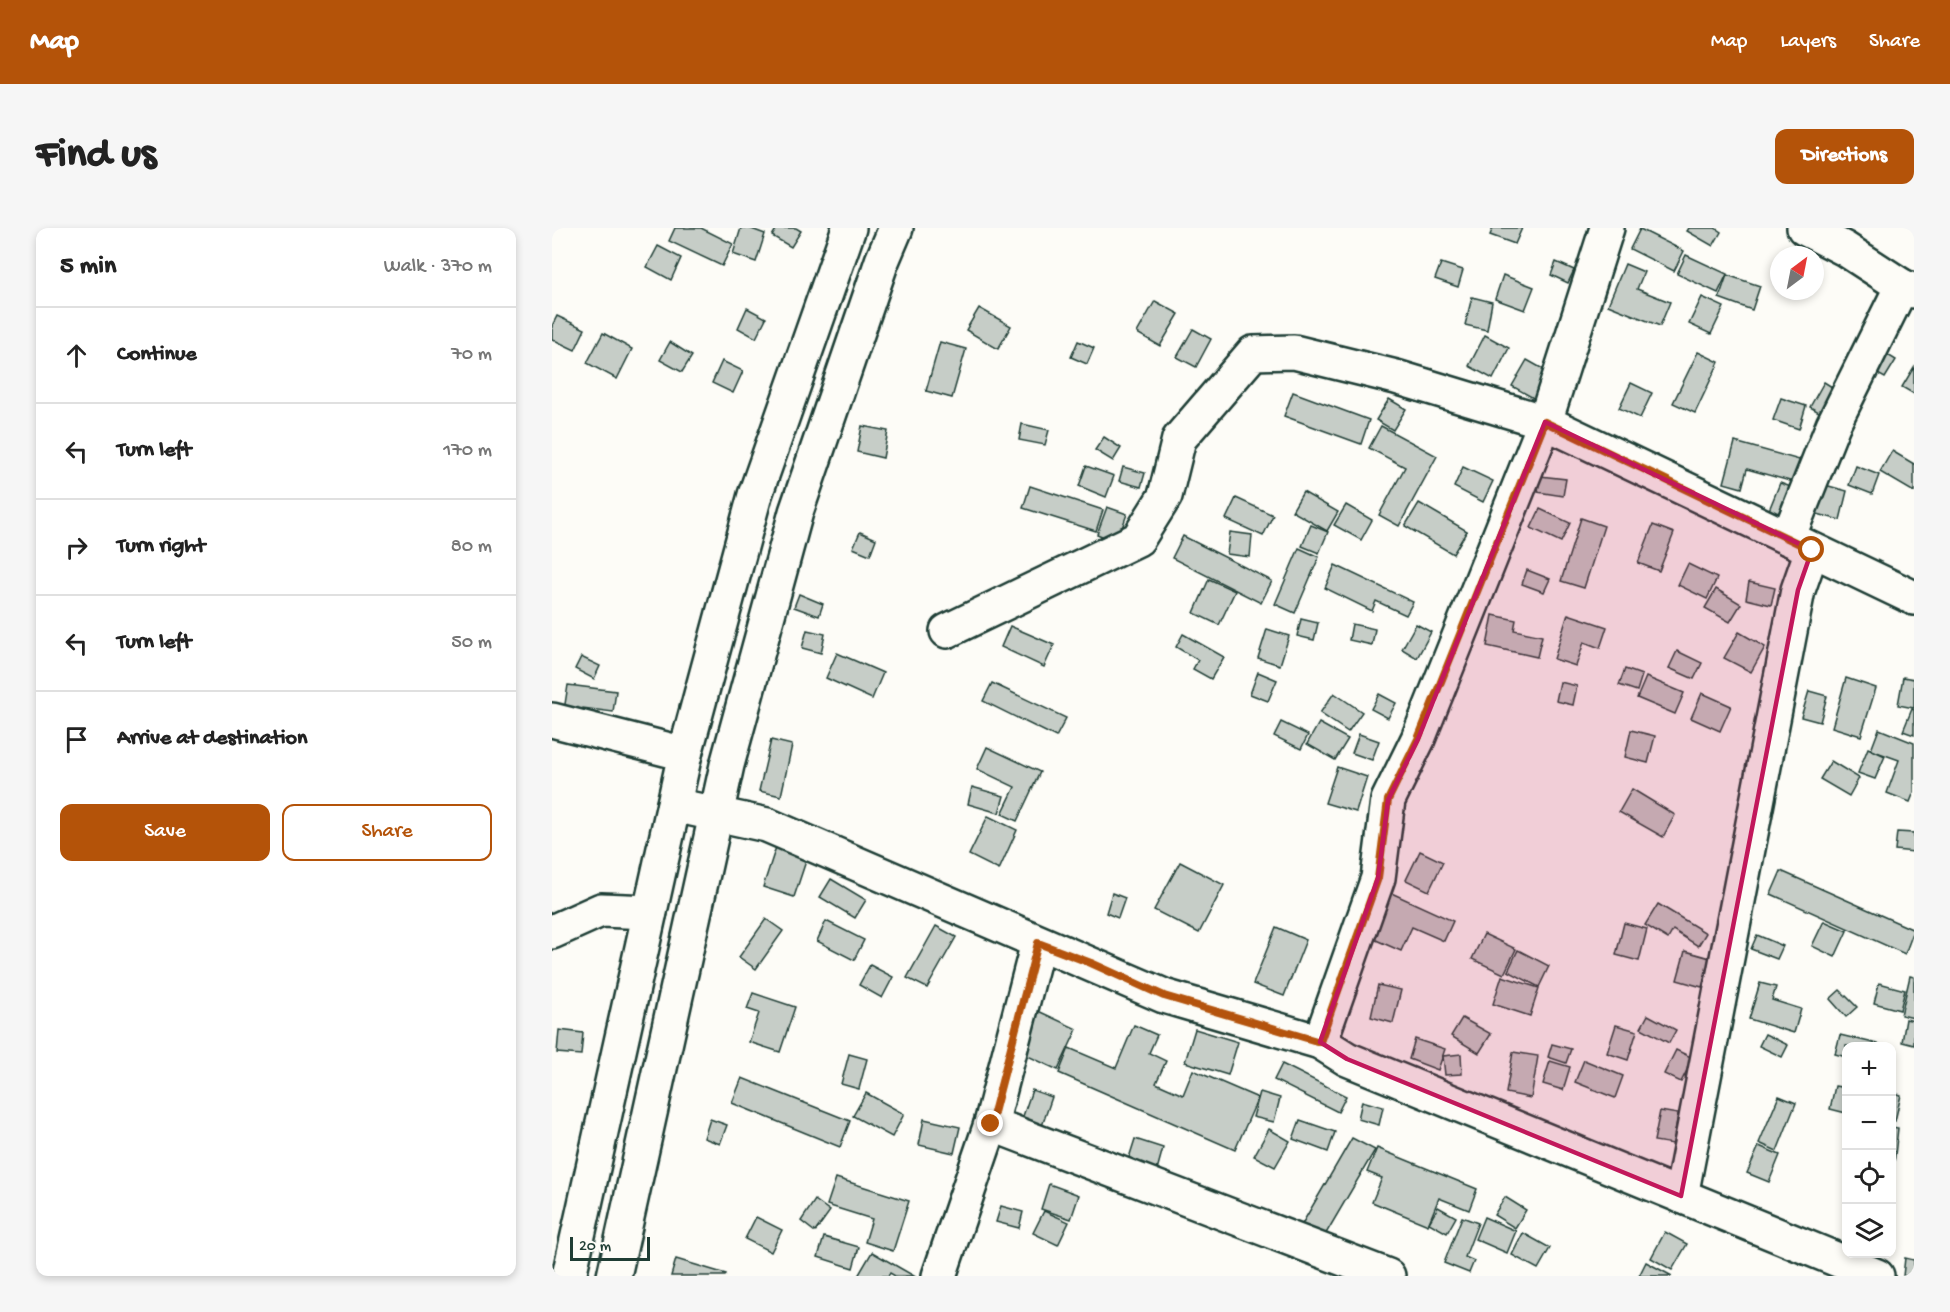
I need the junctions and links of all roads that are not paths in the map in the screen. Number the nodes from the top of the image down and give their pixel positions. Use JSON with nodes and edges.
{"nodes":[{"id":1,"x":849,"y":228,"type":"edge"},
{"id":2,"x":896,"y":228,"type":"edge"},
{"id":3,"x":1607,"y":228,"type":"edge"},
{"id":4,"x":1804,"y":228,"type":"edge"},
{"id":5,"x":1908,"y":288,"type":"edge"},
{"id":6,"x":1545,"y":422,"type":"junction"},
{"id":7,"x":1800,"y":544,"type":"junction"},
{"id":8,"x":1914,"y":598,"type":"edge"},
{"id":9,"x":947,"y":631,"type":"dead end"},
{"id":10,"x":552,"y":720,"type":"edge"},
{"id":11,"x":685,"y":754,"type":"junction"},
{"id":12,"x":674,"y":805,"type":"junction"},
{"id":13,"x":716,"y":814,"type":"junction"},
{"id":14,"x":650,"y":912,"type":"junction"},
{"id":15,"x":552,"y":932,"type":"edge"},
{"id":16,"x":1038,"y":943,"type":"junction"},
{"id":17,"x":1320,"y":1042,"type":"junction"},
{"id":18,"x":991,"y":1124,"type":"junction"},
{"id":19,"x":1681,"y":1196,"type":"junction"},
{"id":20,"x":1843,"y":1269,"type":"edge"},
{"id":21,"x":569,"y":1276,"type":"edge"},
{"id":22,"x":614,"y":1276,"type":"edge"},
{"id":23,"x":939,"y":1276,"type":"edge"},
{"id":24,"x":1388,"y":1276,"type":"edge"},
{"id":25,"x":1877,"y":1276,"type":"edge"}],
"edges":[{"from":1,"to":11,"type":"street"},
{"from":2,"to":13,"type":"street"},
{"from":3,"to":6,"type":"street"},
{"from":4,"to":5,"type":"street"},
{"from":5,"to":7,"type":"street"},
{"from":6,"to":7,"type":"street"},
{"from":6,"to":9,"type":"street"},
{"from":6,"to":17,"type":"street"},
{"from":7,"to":8,"type":"street"},
{"from":7,"to":19,"type":"street"},
{"from":10,"to":11,"type":"street"},
{"from":11,"to":12,"type":"street"},
{"from":12,"to":13,"type":"street"},
{"from":12,"to":14,"type":"street"},
{"from":13,"to":16,"type":"street"},
{"from":13,"to":22,"type":"street"},
{"from":14,"to":15,"type":"street"},
{"from":14,"to":21,"type":"street"},
{"from":16,"to":17,"type":"street"},
{"from":16,"to":18,"type":"street"},
{"from":17,"to":19,"type":"street"},
{"from":18,"to":23,"type":"street"},
{"from":18,"to":24,"type":"street"},
{"from":19,"to":20,"type":"street"},
{"from":20,"to":25,"type":"street"}]}
